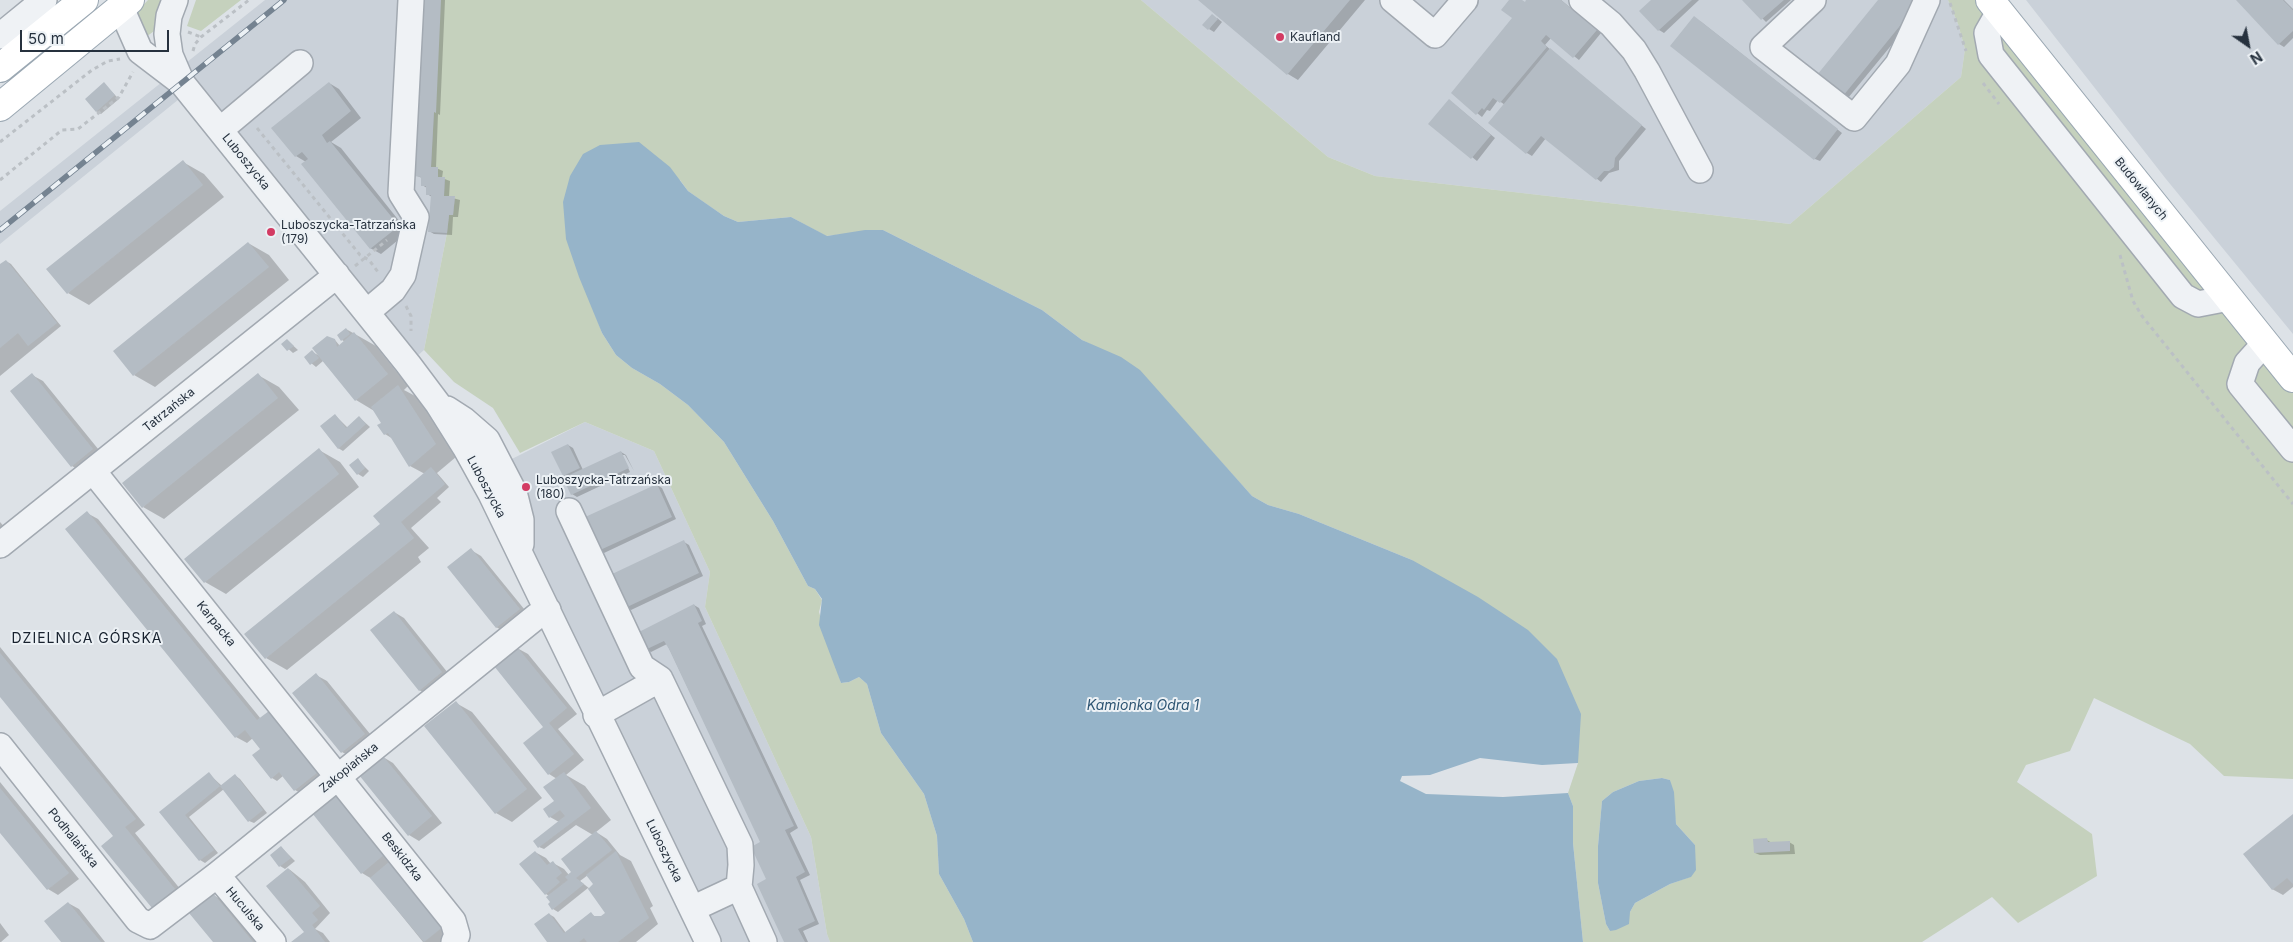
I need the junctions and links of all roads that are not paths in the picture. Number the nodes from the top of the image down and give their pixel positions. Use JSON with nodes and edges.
{"nodes":[{"id":1,"x":44,"y":0,"type":"edge"},
{"id":2,"x":84,"y":0,"type":"edge"},
{"id":3,"x":175,"y":0,"type":"edge"},
{"id":4,"x":411,"y":0,"type":"edge"},
{"id":5,"x":1393,"y":0,"type":"edge"},
{"id":6,"x":1465,"y":0,"type":"edge"},
{"id":7,"x":1582,"y":0,"type":"edge"},
{"id":8,"x":1812,"y":0,"type":"edge"},
{"id":9,"x":1928,"y":0,"type":"edge"},
{"id":10,"x":125,"y":2,"type":"edge"},
{"id":11,"x":1995,"y":6,"type":"edge"},
{"id":12,"x":0,"y":36,"type":"edge"},
{"id":13,"x":128,"y":49,"type":"junction"},
{"id":14,"x":57,"y":62,"type":"junction"},
{"id":15,"x":300,"y":63,"type":"dead end"},
{"id":16,"x":0,"y":68,"type":"edge"},
{"id":17,"x":182,"y":83,"type":"junction"},
{"id":18,"x":0,"y":107,"type":"edge"},
{"id":19,"x":220,"y":130,"type":"junction"},
{"id":20,"x":1700,"y":170,"type":"dead end"},
{"id":21,"x":344,"y":272,"type":"junction"},
{"id":22,"x":367,"y":312,"type":"junction"},
{"id":23,"x":2265,"y":343,"type":"junction"},
{"id":24,"x":2293,"y":378,"type":"edge"},
{"id":25,"x":2293,"y":450,"type":"edge"},
{"id":26,"x":93,"y":471,"type":"junction"},
{"id":27,"x":569,"y":512,"type":"dead end"},
{"id":28,"x":0,"y":545,"type":"edge"},
{"id":29,"x":548,"y":610,"type":"junction"},
{"id":30,"x":660,"y":679,"type":"junction"},
{"id":31,"x":596,"y":715,"type":"junction"},
{"id":32,"x":0,"y":746,"type":"edge"},
{"id":33,"x":338,"y":776,"type":"junction"},
{"id":34,"x":217,"y":875,"type":"junction"},
{"id":35,"x":739,"y":886,"type":"junction"},
{"id":36,"x":692,"y":909,"type":"junction"},
{"id":37,"x":150,"y":926,"type":"joint"},
{"id":38,"x":272,"y":942,"type":"edge"},
{"id":39,"x":454,"y":942,"type":"edge"},
{"id":40,"x":708,"y":942,"type":"edge"},
{"id":41,"x":764,"y":942,"type":"edge"}],
"edges":[{"from":1,"to":12,"type":"street"},
{"from":2,"to":16,"type":"main road"},
{"from":3,"to":17,"type":"street"},
{"from":4,"to":22,"type":"street"},
{"from":5,"to":6,"type":"street"},
{"from":7,"to":20,"type":"street"},
{"from":8,"to":9,"type":"street"},
{"from":10,"to":13,"type":"street"},
{"from":10,"to":14,"type":"main road"},
{"from":11,"to":23,"type":"main road","name":"Budowlanych"},
{"from":13,"to":14,"type":"street"},
{"from":13,"to":17,"type":"street"},
{"from":14,"to":18,"type":"main road"},
{"from":15,"to":19,"type":"street"},
{"from":17,"to":19,"type":"street","name":"Luboszycka"},
{"from":19,"to":21,"type":"street","name":"Luboszycka"},
{"from":21,"to":22,"type":"street","name":"Luboszycka"},
{"from":21,"to":26,"type":"street","name":"Tatrzańska"},
{"from":22,"to":29,"type":"street","name":"Luboszycka"},
{"from":23,"to":24,"type":"main road","name":"Budowlanych"},
{"from":23,"to":25,"type":"street"},
{"from":26,"to":28,"type":"street","name":"Tatrzańska"},
{"from":26,"to":33,"type":"street","name":"Karpacka"},
{"from":27,"to":30,"type":"street"},
{"from":29,"to":31,"type":"street","name":"Luboszycka"},
{"from":29,"to":33,"type":"street","name":"Zakopiańska"},
{"from":30,"to":31,"type":"street"},
{"from":30,"to":35,"type":"street"},
{"from":31,"to":36,"type":"street","name":"Luboszycka"},
{"from":32,"to":37,"type":"street","name":"Podhalańska"},
{"from":33,"to":34,"type":"street","name":"Zakopiańska"},
{"from":33,"to":39,"type":"street","name":"Beskidzka"},
{"from":34,"to":37,"type":"street","name":"Zakopiańska"},
{"from":34,"to":38,"type":"street","name":"Huculska"},
{"from":35,"to":36,"type":"street"},
{"from":35,"to":41,"type":"street"},
{"from":36,"to":40,"type":"street","name":"Luboszycka"}]}
